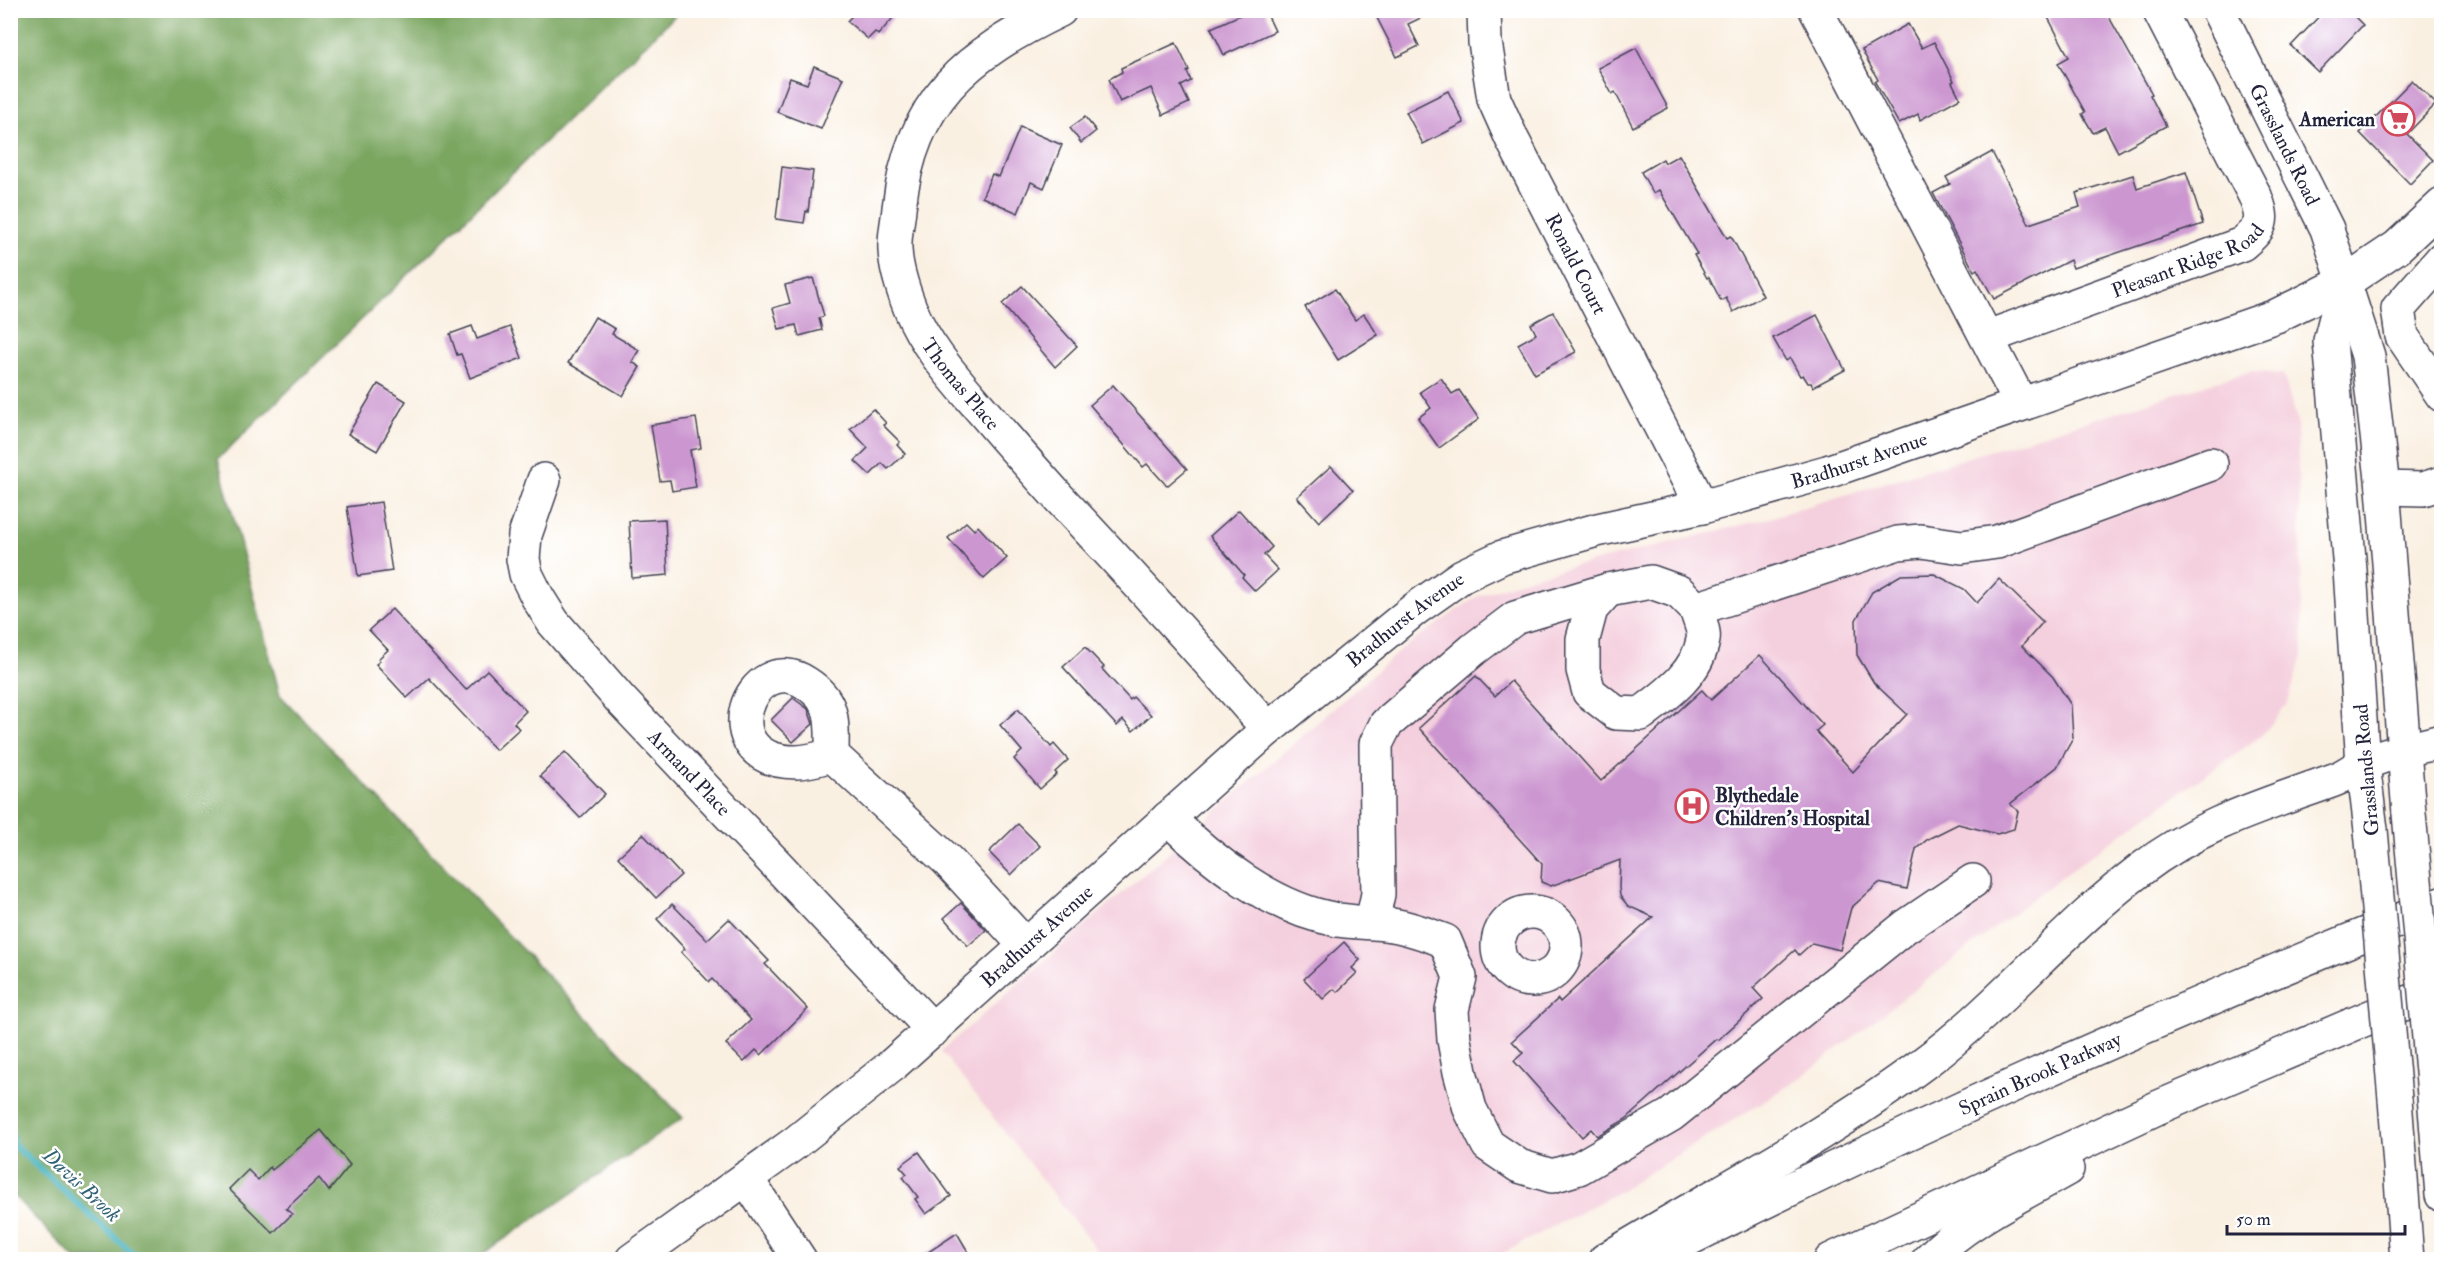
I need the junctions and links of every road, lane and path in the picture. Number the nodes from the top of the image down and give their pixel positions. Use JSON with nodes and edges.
{"nodes":[{"id":1,"x":1060,"y":10,"type":"edge"},
{"id":2,"x":1484,"y":10,"type":"edge"},
{"id":3,"x":1816,"y":10,"type":"edge"},
{"id":4,"x":2218,"y":10,"type":"edge"},
{"id":5,"x":2161,"y":11,"type":"edge"},
{"id":6,"x":2442,"y":205,"type":"edge"},
{"id":7,"x":2442,"y":259,"type":"edge"},
{"id":8,"x":2345,"y":282,"type":"junction"},
{"id":9,"x":1988,"y":337,"type":"junction"},
{"id":10,"x":2442,"y":395,"type":"edge"},
{"id":11,"x":2021,"y":404,"type":"junction"},
{"id":12,"x":2211,"y":464,"type":"dead end"},
{"id":13,"x":544,"y":480,"type":"dead end"},
{"id":14,"x":2442,"y":483,"type":"edge"},
{"id":15,"x":2383,"y":488,"type":"junction"},
{"id":16,"x":1702,"y":507,"type":"junction"},
{"id":17,"x":1608,"y":590,"type":"junction"},
{"id":18,"x":1696,"y":609,"type":"junction"},
{"id":19,"x":1268,"y":729,"type":"junction"},
{"id":20,"x":2442,"y":741,"type":"edge"},
{"id":21,"x":2404,"y":751,"type":"junction"},
{"id":22,"x":832,"y":755,"type":"dead end"},
{"id":23,"x":2363,"y":764,"type":"junction"},
{"id":24,"x":1167,"y":819,"type":"junction"},
{"id":25,"x":1974,"y":881,"type":"dead end"},
{"id":26,"x":2442,"y":903,"type":"edge"},
{"id":27,"x":1372,"y":922,"type":"junction"},
{"id":28,"x":1445,"y":941,"type":"junction"},
{"id":29,"x":1026,"y":946,"type":"junction"},
{"id":30,"x":1499,"y":958,"type":"dead end"},
{"id":31,"x":2442,"y":991,"type":"edge"},
{"id":32,"x":933,"y":1030,"type":"junction"},
{"id":33,"x":2238,"y":1073,"type":"junction"},
{"id":34,"x":746,"y":1178,"type":"junction"},
{"id":35,"x":2442,"y":1195,"type":"edge"},
{"id":36,"x":632,"y":1260,"type":"edge"},
{"id":37,"x":800,"y":1260,"type":"edge"},
{"id":38,"x":1605,"y":1260,"type":"edge"},
{"id":39,"x":1647,"y":1260,"type":"edge"},
{"id":40,"x":1831,"y":1260,"type":"edge"},
{"id":41,"x":1928,"y":1260,"type":"edge"},
{"id":42,"x":2407,"y":1260,"type":"edge"}],
"edges":[{"from":1,"to":19,"type":"main road","name":"Thomas Place"},
{"from":2,"to":16,"type":"main road","name":"Ronald Court"},
{"from":3,"to":9,"type":"main road"},
{"from":4,"to":8,"type":"main road","name":"Grasslands Road"},
{"from":5,"to":9,"type":"main road","name":"Pleasant Ridge Road"},
{"from":6,"to":8,"type":"main road","name":"Bradhurst Avenue"},
{"from":7,"to":10,"type":"main road"},
{"from":8,"to":11,"type":"main road","name":"Bradhurst Avenue"},
{"from":8,"to":15,"type":"main road","name":"Grasslands Road"},
{"from":8,"to":23,"type":"main road","name":"Grasslands Road"},
{"from":9,"to":11,"type":"main road"},
{"from":11,"to":16,"type":"main road","name":"Bradhurst Avenue"},
{"from":12,"to":18,"type":"main road"},
{"from":13,"to":32,"type":"main road","name":"Armand Place"},
{"from":14,"to":15,"type":"main road"},
{"from":15,"to":21,"type":"main road","name":"Grasslands Road"},
{"from":16,"to":19,"type":"main road","name":"Bradhurst Avenue"},
{"from":17,"to":18,"type":"main road"},
{"from":17,"to":18,"type":"main road"},
{"from":17,"to":27,"type":"main road"},
{"from":19,"to":24,"type":"main road","name":"Bradhurst Avenue"},
{"from":20,"to":21,"type":"main road"},
{"from":21,"to":23,"type":"main road"},
{"from":21,"to":35,"type":"main road","name":"Grasslands Road","bridge":true},
{"from":22,"to":29,"type":"main road"},
{"from":23,"to":38,"type":"main road"},
{"from":23,"to":42,"type":"main road","name":"Grasslands Road","bridge":true},
{"from":24,"to":27,"type":"main road"},
{"from":24,"to":29,"type":"main road","name":"Bradhurst Avenue"},
{"from":25,"to":28,"type":"main road"},
{"from":26,"to":39,"type":"main road","name":"Sprain Brook Parkway"},
{"from":27,"to":28,"type":"main road"},
{"from":28,"to":30,"type":"main road"},
{"from":29,"to":32,"type":"main road","name":"Bradhurst Avenue"},
{"from":31,"to":33,"type":"main road"},
{"from":32,"to":34,"type":"main road","name":"Bradhurst Avenue"},
{"from":33,"to":40,"type":"main road"},
{"from":33,"to":41,"type":"main road"},
{"from":34,"to":36,"type":"main road","name":"Bradhurst Avenue"},
{"from":34,"to":37,"type":"main road"}]}
